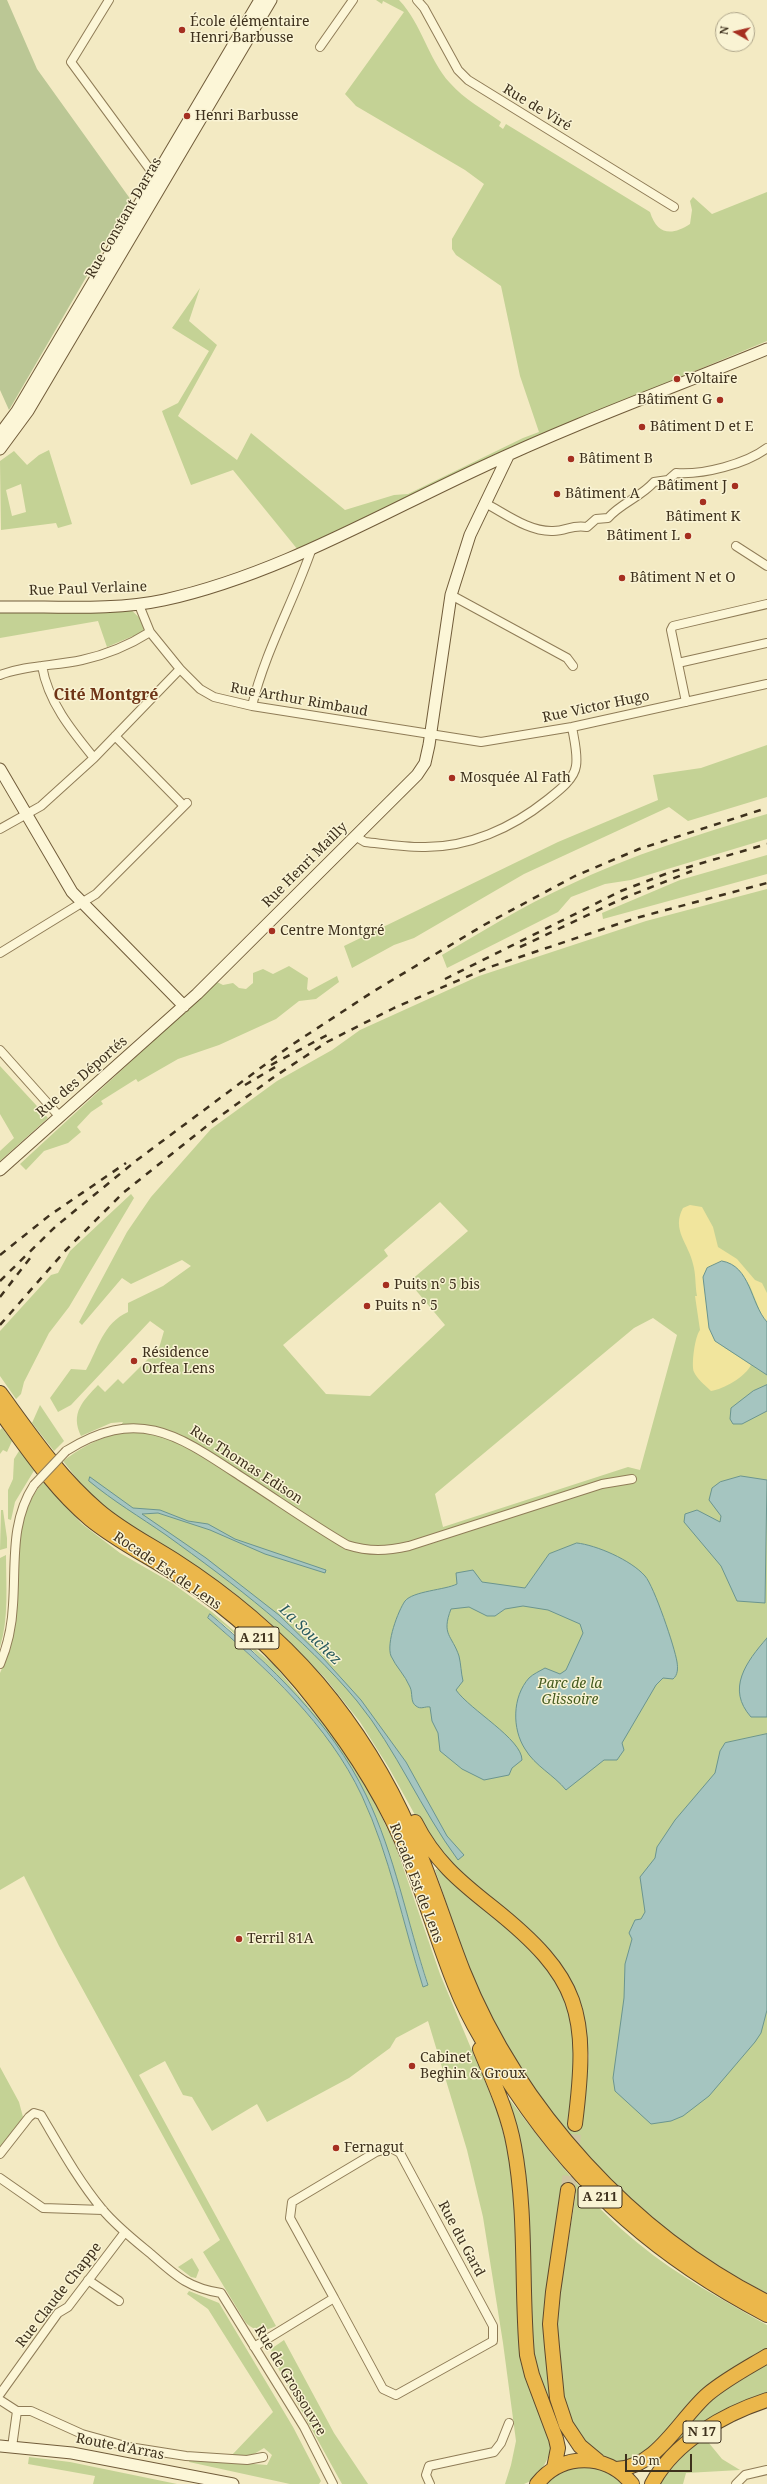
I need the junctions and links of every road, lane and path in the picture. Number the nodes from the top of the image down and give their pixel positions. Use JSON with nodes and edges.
{"nodes":[{"id":1,"x":109,"y":0,"type":"edge"},
{"id":2,"x":260,"y":0,"type":"edge"},
{"id":3,"x":271,"y":0,"type":"edge"},
{"id":4,"x":353,"y":0,"type":"edge"},
{"id":5,"x":417,"y":0,"type":"edge"},
{"id":6,"x":320,"y":47,"type":"dead end"},
{"id":7,"x":161,"y":176,"type":"junction"},
{"id":8,"x":674,"y":207,"type":"dead end"},
{"id":9,"x":767,"y":349,"type":"edge"},
{"id":10,"x":0,"y":434,"type":"edge"},
{"id":11,"x":767,"y":448,"type":"edge"},
{"id":12,"x":0,"y":449,"type":"edge"},
{"id":13,"x":508,"y":456,"type":"junction"},
{"id":14,"x":483,"y":466,"type":"junction"},
{"id":15,"x":496,"y":483,"type":"junction"},
{"id":16,"x":485,"y":503,"type":"junction"},
{"id":17,"x":736,"y":546,"type":"dead end"},
{"id":18,"x":312,"y":548,"type":"junction"},
{"id":19,"x":767,"y":566,"type":"edge"},
{"id":20,"x":451,"y":595,"type":"junction"},
{"id":21,"x":767,"y":604,"type":"edge"},
{"id":22,"x":139,"y":605,"type":"junction"},
{"id":23,"x":0,"y":607,"type":"edge"},
{"id":24,"x":150,"y":632,"type":"junction"},
{"id":25,"x":767,"y":643,"type":"edge"},
{"id":26,"x":678,"y":663,"type":"junction"},
{"id":27,"x":42,"y":666,"type":"junction"},
{"id":28,"x":573,"y":666,"type":"dead end"},
{"id":29,"x":180,"y":669,"type":"junction"},
{"id":30,"x":0,"y":675,"type":"edge"},
{"id":31,"x":767,"y":684,"type":"edge"},
{"id":32,"x":686,"y":702,"type":"junction"},
{"id":33,"x":252,"y":706,"type":"junction"},
{"id":34,"x":572,"y":727,"type":"junction"},
{"id":35,"x":430,"y":735,"type":"junction"},
{"id":36,"x":115,"y":736,"type":"junction"},
{"id":37,"x":94,"y":758,"type":"junction"},
{"id":38,"x":0,"y":769,"type":"edge"},
{"id":39,"x":27,"y":813,"type":"junction"},
{"id":40,"x":0,"y":830,"type":"edge"},
{"id":41,"x":356,"y":836,"type":"junction"},
{"id":42,"x":82,"y":904,"type":"junction"},
{"id":43,"x":0,"y":953,"type":"edge"},
{"id":44,"x":184,"y":1006,"type":"junction"},
{"id":45,"x":0,"y":1050,"type":"edge"},
{"id":46,"x":59,"y":1116,"type":"junction"},
{"id":47,"x":0,"y":1170,"type":"edge"},
{"id":48,"x":0,"y":1393,"type":"edge"},
{"id":49,"x":0,"y":1411,"type":"edge"},
{"id":50,"x":632,"y":1479,"type":"dead end"},
{"id":51,"x":0,"y":1664,"type":"edge"},
{"id":52,"x":386,"y":1784,"type":"junction"},
{"id":53,"x":478,"y":2033,"type":"junction"},
{"id":54,"x":575,"y":2124,"type":"tunnel mouth"},
{"id":55,"x":0,"y":2154,"type":"edge"},
{"id":56,"x":0,"y":2178,"type":"edge"},
{"id":57,"x":568,"y":2190,"type":"tunnel mouth"},
{"id":58,"x":103,"y":2210,"type":"junction"},
{"id":59,"x":125,"y":2232,"type":"junction"},
{"id":60,"x":88,"y":2280,"type":"junction"},
{"id":61,"x":334,"y":2298,"type":"junction"},
{"id":62,"x":119,"y":2301,"type":"dead end"},
{"id":63,"x":767,"y":2302,"type":"edge"},
{"id":64,"x":767,"y":2315,"type":"edge"},
{"id":65,"x":254,"y":2347,"type":"junction"},
{"id":66,"x":767,"y":2356,"type":"edge"},
{"id":67,"x":0,"y":2394,"type":"edge"},
{"id":68,"x":0,"y":2400,"type":"edge"},
{"id":69,"x":767,"y":2400,"type":"edge"},
{"id":70,"x":17,"y":2411,"type":"junction"},
{"id":71,"x":509,"y":2423,"type":"dead end"},
{"id":72,"x":0,"y":2446,"type":"edge"},
{"id":73,"x":12,"y":2447,"type":"junction"},
{"id":74,"x":263,"y":2456,"type":"dead end"},
{"id":75,"x":598,"y":2461,"type":"junction"},
{"id":76,"x":554,"y":2468,"type":"junction"},
{"id":77,"x":616,"y":2468,"type":"junction"},
{"id":78,"x":767,"y":2470,"type":"edge"},
{"id":79,"x":738,"y":2481,"type":"edge"},
{"id":80,"x":233,"y":2484,"type":"edge"},
{"id":81,"x":333,"y":2484,"type":"edge"},
{"id":82,"x":430,"y":2484,"type":"edge"},
{"id":83,"x":537,"y":2484,"type":"edge"},
{"id":84,"x":632,"y":2484,"type":"edge"},
{"id":85,"x":652,"y":2484,"type":"edge"}],
"edges":[{"from":1,"to":7,"type":"street"},
{"from":2,"to":7,"type":"street","name":"Rue Constant Darras"},
{"from":3,"to":7,"type":"street","name":"Rue Constant Darras"},
{"from":4,"to":6,"type":"street"},
{"from":5,"to":8,"type":"street","name":"Rue de Viré"},
{"from":7,"to":10,"type":"street","name":"Rue Constant Darras"},
{"from":7,"to":12,"type":"street","name":"Rue Constant Darras"},
{"from":9,"to":13,"type":"street","name":"Rue Paul Verlaine"},
{"from":11,"to":16,"type":"street"},
{"from":13,"to":14,"type":"street","name":"Rue Paul Verlaine"},
{"from":13,"to":15,"type":"street","name":"Rue Henri Mailly"},
{"from":14,"to":15,"type":"street"},
{"from":14,"to":18,"type":"street","name":"Rue Paul Verlaine"},
{"from":15,"to":16,"type":"street","name":"Rue Henri Mailly"},
{"from":16,"to":20,"type":"street","name":"Rue Henri Mailly"},
{"from":17,"to":19,"type":"street"},
{"from":18,"to":22,"type":"street","name":"Rue Paul Verlaine"},
{"from":18,"to":33,"type":"street"},
{"from":20,"to":28,"type":"street"},
{"from":20,"to":35,"type":"street","name":"Rue Henri Mailly"},
{"from":21,"to":26,"type":"street"},
{"from":22,"to":23,"type":"street","name":"Rue Paul Verlaine"},
{"from":22,"to":24,"type":"street","name":"Rue Arthur Rimbaud"},
{"from":24,"to":27,"type":"street"},
{"from":24,"to":29,"type":"street","name":"Rue Arthur Rimbaud"},
{"from":25,"to":26,"type":"street"},
{"from":26,"to":32,"type":"street"},
{"from":27,"to":30,"type":"street"},
{"from":27,"to":37,"type":"street"},
{"from":29,"to":33,"type":"street","name":"Rue Arthur Rimbaud"},
{"from":29,"to":36,"type":"street"},
{"from":31,"to":32,"type":"street","name":"Rue Victor Hugo"},
{"from":32,"to":34,"type":"street","name":"Rue Victor Hugo"},
{"from":33,"to":35,"type":"street","name":"Rue Arthur Rimbaud"},
{"from":34,"to":35,"type":"street","name":"Rue Victor Hugo"},
{"from":34,"to":41,"type":"street"},
{"from":35,"to":41,"type":"street","name":"Rue Henri Mailly"},
{"from":36,"to":37,"type":"street"},
{"from":36,"to":42,"type":"street"},
{"from":37,"to":39,"type":"street"},
{"from":38,"to":39,"type":"street"},
{"from":39,"to":40,"type":"street"},
{"from":39,"to":42,"type":"street"},
{"from":41,"to":44,"type":"street","name":"Rue Henri Mailly"},
{"from":42,"to":43,"type":"street"},
{"from":42,"to":44,"type":"street"},
{"from":44,"to":46,"type":"street","name":"Rue des Déportés"},
{"from":45,"to":46,"type":"street"},
{"from":46,"to":47,"type":"street","name":"Rue des Déportés"},
{"from":48,"to":52,"type":"highway","name":"Rocade Est de Lens","number":"A 211"},
{"from":49,"to":53,"type":"highway","name":"Rocade Est de Lens","number":"A 211"},
{"from":50,"to":51,"type":"street","name":"Rue Thomas Edison","bridge":true},
{"from":52,"to":54,"type":"highway"},
{"from":52,"to":63,"type":"highway","number":"A 211"},
{"from":53,"to":64,"type":"highway","number":"A 211"},
{"from":53,"to":76,"type":"highway"},
{"from":55,"to":58,"type":"street"},
{"from":56,"to":58,"type":"street"},
{"from":57,"to":75,"type":"highway"},
{"from":58,"to":59,"type":"street"},
{"from":59,"to":60,"type":"street","name":"Rue Claude Chappe"},
{"from":59,"to":65,"type":"street","name":"Rue de Grossouvre"},
{"from":60,"to":62,"type":"street"},
{"from":60,"to":67,"type":"street","name":"Rue Claude Chappe"},
{"from":61,"to":61,"type":"street","name":"Rue du Gard"},
{"from":61,"to":65,"type":"street"},
{"from":65,"to":81,"type":"street","name":"Rue de Grossouvre"},
{"from":66,"to":77,"type":"highway","number":"N 17"},
{"from":68,"to":70,"type":"street"},
{"from":69,"to":85,"type":"highway","number":"N 17"},
{"from":70,"to":73,"type":"street"},
{"from":70,"to":74,"type":"street"},
{"from":71,"to":82,"type":"street"},
{"from":72,"to":73,"type":"street","name":"Route d'Arras"},
{"from":73,"to":80,"type":"street","name":"Route d'Arras"},
{"from":75,"to":76,"type":"highway"},
{"from":75,"to":77,"type":"highway"},
{"from":76,"to":83,"type":"highway"},
{"from":77,"to":84,"type":"highway"},
{"from":78,"to":79,"type":"street"}]}
